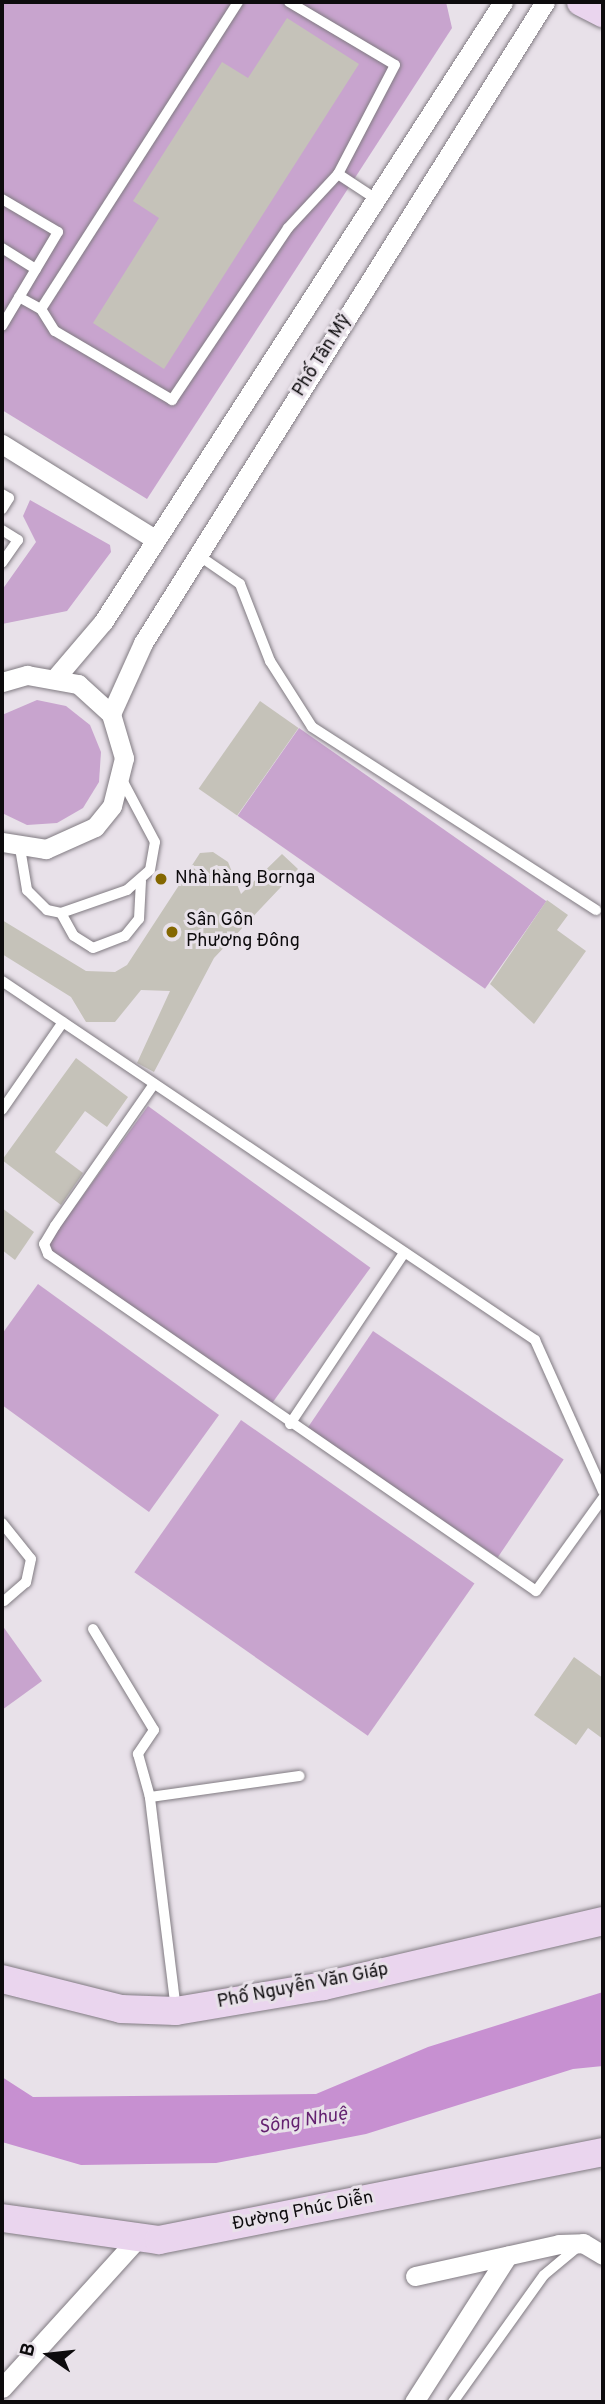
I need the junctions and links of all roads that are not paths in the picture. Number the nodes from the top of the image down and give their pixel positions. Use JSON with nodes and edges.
{"nodes":[{"id":1,"x":239,"y":2,"type":"edge"},
{"id":2,"x":289,"y":2,"type":"edge"},
{"id":3,"x":503,"y":2,"type":"edge"},
{"id":4,"x":545,"y":2,"type":"edge"},
{"id":5,"x":581,"y":2,"type":"edge"},
{"id":6,"x":603,"y":13,"type":"edge"},
{"id":7,"x":338,"y":174,"type":"junction"},
{"id":8,"x":2,"y":199,"type":"edge"},
{"id":9,"x":376,"y":199,"type":"junction"},
{"id":10,"x":2,"y":248,"type":"edge"},
{"id":11,"x":36,"y":269,"type":"junction"},
{"id":12,"x":19,"y":297,"type":"junction"},
{"id":13,"x":41,"y":309,"type":"junction"},
{"id":14,"x":2,"y":326,"type":"edge"},
{"id":15,"x":2,"y":444,"type":"edge"},
{"id":16,"x":2,"y":494,"type":"edge"},
{"id":17,"x":2,"y":509,"type":"edge"},
{"id":18,"x":2,"y":530,"type":"edge"},
{"id":19,"x":156,"y":540,"type":"junction"},
{"id":20,"x":198,"y":555,"type":"junction"},
{"id":21,"x":2,"y":563,"type":"edge"},
{"id":22,"x":57,"y":676,"type":"junction"},
{"id":23,"x":2,"y":682,"type":"edge"},
{"id":24,"x":111,"y":715,"type":"junction"},
{"id":25,"x":122,"y":780,"type":"junction"},
{"id":26,"x":11,"y":845,"type":"edge"},
{"id":27,"x":141,"y":881,"type":"junction"},
{"id":28,"x":596,"y":910,"type":"dead end"},
{"id":29,"x":61,"y":913,"type":"junction"},
{"id":30,"x":2,"y":981,"type":"edge"},
{"id":31,"x":62,"y":1022,"type":"junction"},
{"id":32,"x":154,"y":1084,"type":"junction"},
{"id":33,"x":2,"y":1110,"type":"edge"},
{"id":34,"x":404,"y":1252,"type":"junction"},
{"id":35,"x":290,"y":1424,"type":"junction"},
{"id":36,"x":603,"y":1490,"type":"edge"},
{"id":37,"x":603,"y":1498,"type":"edge"},
{"id":38,"x":2,"y":1523,"type":"edge"},
{"id":39,"x":4,"y":1601,"type":"dead end"},
{"id":40,"x":93,"y":1629,"type":"dead end"},
{"id":41,"x":300,"y":1776,"type":"dead end"},
{"id":42,"x":150,"y":1797,"type":"junction"},
{"id":43,"x":603,"y":1921,"type":"edge"},
{"id":44,"x":2,"y":1979,"type":"edge"},
{"id":45,"x":176,"y":2011,"type":"junction"},
{"id":46,"x":603,"y":2152,"type":"edge"},
{"id":47,"x":2,"y":2218,"type":"edge"},
{"id":48,"x":138,"y":2238,"type":"junction"},
{"id":49,"x":583,"y":2242,"type":"junction"},
{"id":50,"x":508,"y":2255,"type":"junction"},
{"id":51,"x":603,"y":2255,"type":"edge"},
{"id":52,"x":415,"y":2276,"type":"dead end"},
{"id":53,"x":2,"y":2388,"type":"edge"},
{"id":54,"x":414,"y":2402,"type":"edge"},
{"id":55,"x":453,"y":2402,"type":"edge"}],
"edges":[{"from":1,"to":13,"type":"lane"},
{"from":2,"to":7,"type":"lane"},
{"from":3,"to":9,"type":"street"},
{"from":4,"to":20,"type":"street","name":"Phố Tân Mỹ"},
{"from":5,"to":6,"type":"street"},
{"from":7,"to":9,"type":"lane"},
{"from":7,"to":13,"type":"lane"},
{"from":8,"to":11,"type":"lane"},
{"from":9,"to":19,"type":"street"},
{"from":10,"to":11,"type":"lane"},
{"from":11,"to":12,"type":"lane"},
{"from":12,"to":13,"type":"lane"},
{"from":12,"to":14,"type":"lane"},
{"from":15,"to":19,"type":"street"},
{"from":16,"to":17,"type":"lane"},
{"from":18,"to":21,"type":"lane"},
{"from":19,"to":22,"type":"street"},
{"from":20,"to":24,"type":"street","name":"Phố Tân Mỹ"},
{"from":20,"to":28,"type":"lane"},
{"from":22,"to":23,"type":"street"},
{"from":22,"to":24,"type":"street"},
{"from":24,"to":25,"type":"street"},
{"from":25,"to":26,"type":"street"},
{"from":25,"to":27,"type":"lane"},
{"from":26,"to":29,"type":"lane"},
{"from":27,"to":29,"type":"lane"},
{"from":27,"to":29,"type":"lane"},
{"from":30,"to":31,"type":"lane"},
{"from":31,"to":32,"type":"lane"},
{"from":31,"to":33,"type":"lane"},
{"from":32,"to":34,"type":"lane"},
{"from":32,"to":35,"type":"lane"},
{"from":34,"to":35,"type":"lane"},
{"from":34,"to":36,"type":"lane"},
{"from":35,"to":37,"type":"lane"},
{"from":38,"to":39,"type":"lane"},
{"from":40,"to":42,"type":"lane"},
{"from":41,"to":42,"type":"lane"},
{"from":42,"to":45,"type":"lane"},
{"from":43,"to":45,"type":"street","name":"Phố Nguyễn Văn Giáp"},
{"from":44,"to":45,"type":"street","name":"Phố Nguyễn Văn Giáp"},
{"from":46,"to":48,"type":"street","name":"Đường Phúc Diễn"},
{"from":47,"to":48,"type":"street","name":"Đường Phúc Diễn"},
{"from":48,"to":53,"type":"street"},
{"from":49,"to":50,"type":"street"},
{"from":49,"to":51,"type":"street"},
{"from":49,"to":55,"type":"lane"},
{"from":50,"to":52,"type":"street"},
{"from":50,"to":54,"type":"street"}]}
